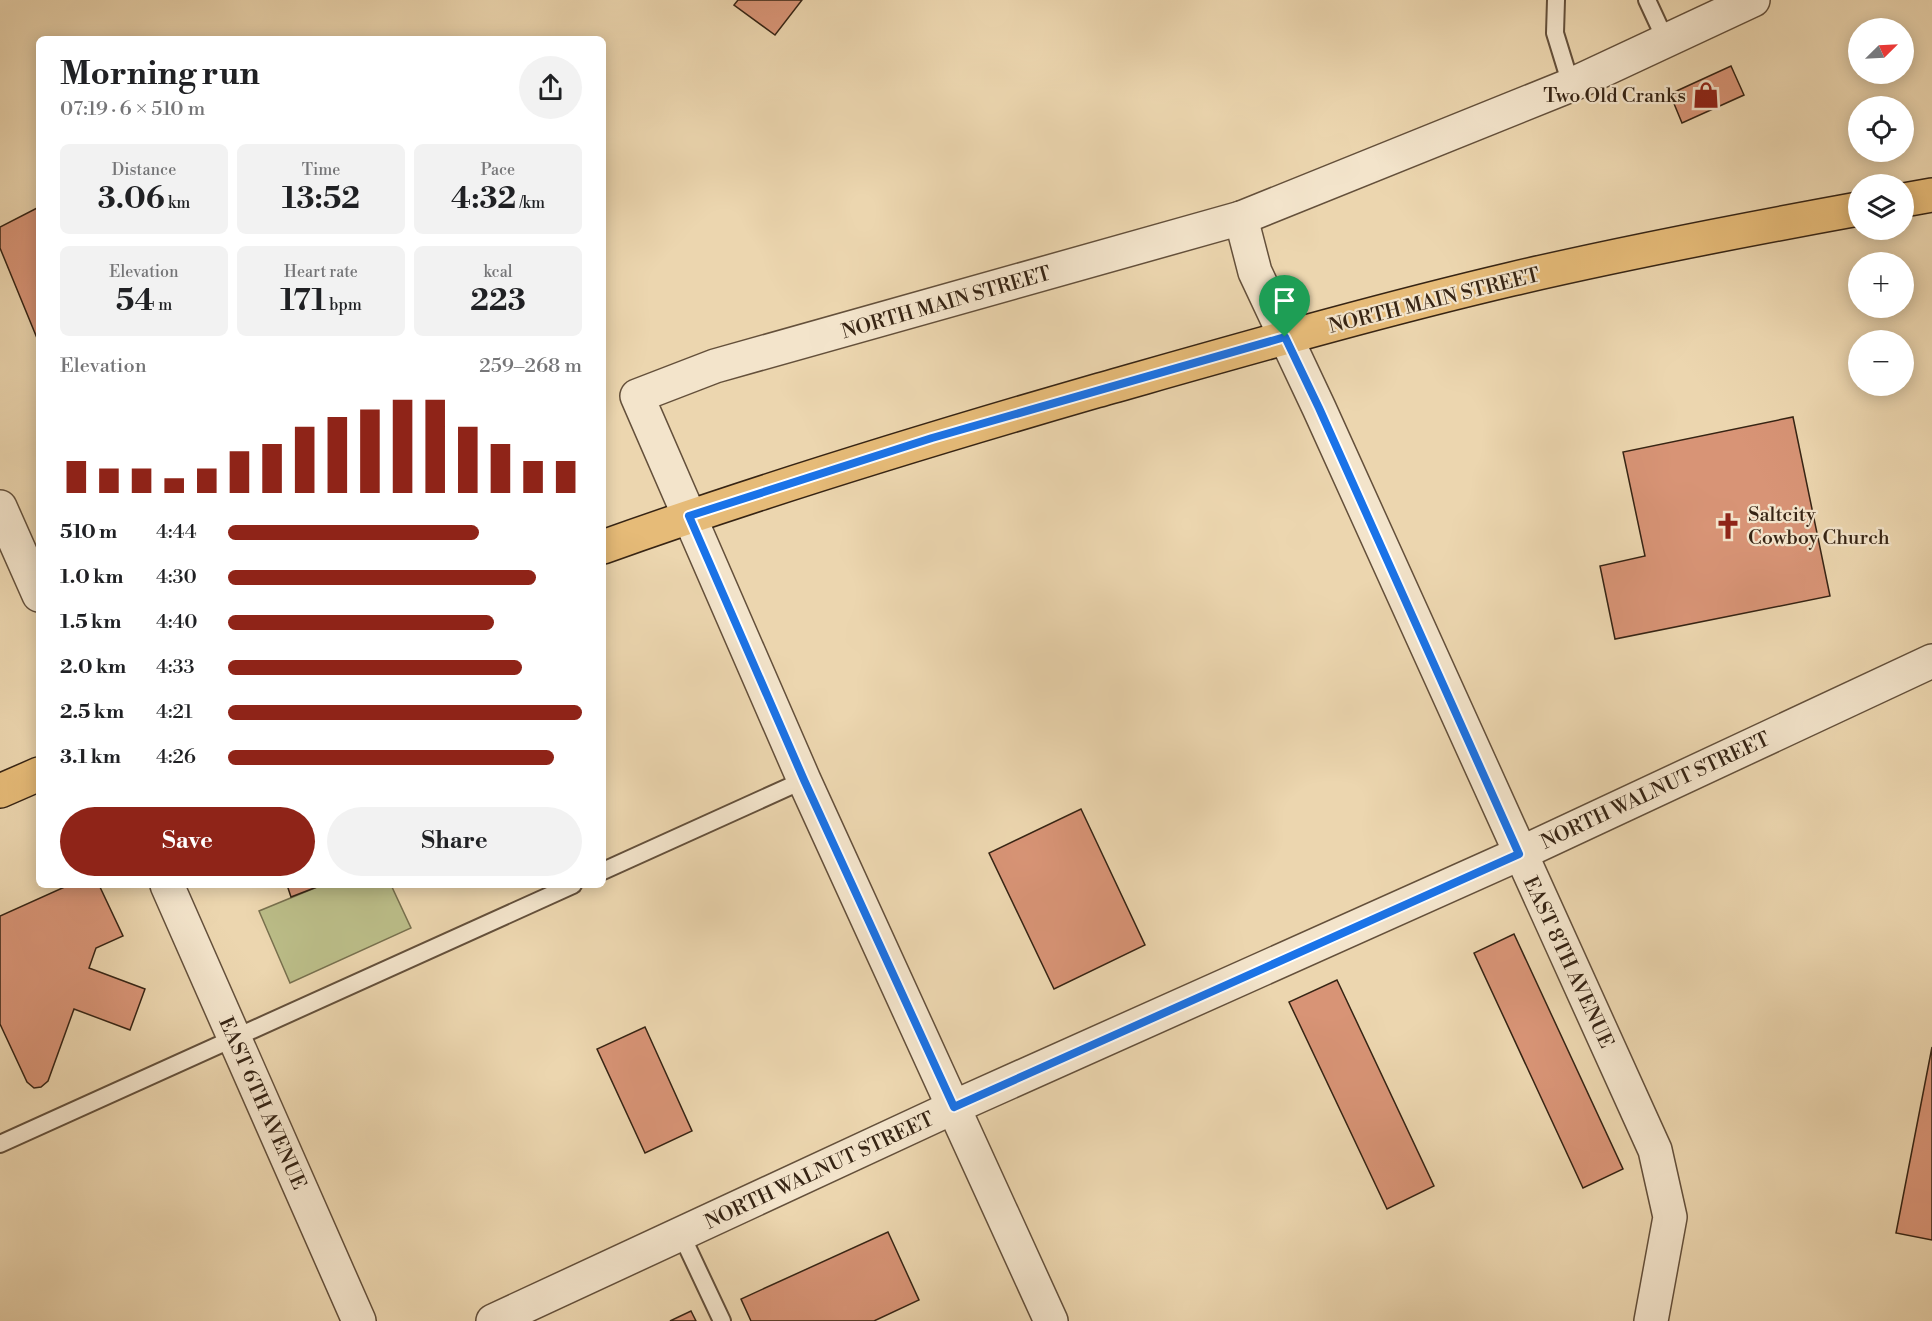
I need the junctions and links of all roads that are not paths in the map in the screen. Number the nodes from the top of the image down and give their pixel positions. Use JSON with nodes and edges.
{"nodes":[{"id":1,"x":1556,"y":0,"type":"edge"},
{"id":2,"x":1647,"y":0,"type":"edge"},
{"id":3,"x":1753,"y":0,"type":"edge"},
{"id":4,"x":1666,"y":40,"type":"junction"},
{"id":5,"x":1571,"y":85,"type":"junction"},
{"id":6,"x":1932,"y":195,"type":"edge"},
{"id":7,"x":1914,"y":198,"type":"edge"},
{"id":8,"x":1848,"y":211,"type":"edge"},
{"id":9,"x":1241,"y":218,"type":"junction"},
{"id":10,"x":1285,"y":337,"type":"junction"},
{"id":11,"x":0,"y":507,"type":"edge"},
{"id":12,"x":689,"y":516,"type":"junction"},
{"id":13,"x":606,"y":546,"type":"edge"},
{"id":14,"x":36,"y":588,"type":"edge"},
{"id":15,"x":1932,"y":661,"type":"edge"},
{"id":16,"x":36,"y":775,"type":"edge"},
{"id":17,"x":804,"y":780,"type":"junction"},
{"id":18,"x":0,"y":791,"type":"edge"},
{"id":19,"x":1519,"y":854,"type":"junction"},
{"id":20,"x":606,"y":870,"type":"edge"},
{"id":21,"x":168,"y":888,"type":"edge"},
{"id":22,"x":566,"y":888,"type":"edge"},
{"id":23,"x":235,"y":1038,"type":"junction"},
{"id":24,"x":954,"y":1107,"type":"junction"},
{"id":25,"x":0,"y":1144,"type":"edge"},
{"id":26,"x":681,"y":1234,"type":"junction"},
{"id":27,"x":359,"y":1321,"type":"edge"},
{"id":28,"x":493,"y":1321,"type":"edge"},
{"id":29,"x":722,"y":1321,"type":"edge"},
{"id":30,"x":1051,"y":1321,"type":"edge"},
{"id":31,"x":1651,"y":1321,"type":"edge"}],
"edges":[{"from":1,"to":5,"type":"lane"},
{"from":2,"to":4,"type":"lane"},
{"from":3,"to":4,"type":"street","name":"NORTH MAIN STREET"},
{"from":4,"to":5,"type":"street","name":"NORTH MAIN STREET"},
{"from":5,"to":9,"type":"street","name":"NORTH MAIN STREET"},
{"from":6,"to":7,"type":"main road"},
{"from":8,"to":10,"type":"main road","name":"NORTH MAIN STREET"},
{"from":9,"to":10,"type":"street","name":"EAST 8TH AVENUE"},
{"from":9,"to":12,"type":"street","name":"NORTH MAIN STREET"},
{"from":10,"to":12,"type":"main road","name":"NORTH MAIN STREET"},
{"from":10,"to":19,"type":"street","name":"EAST 8TH AVENUE"},
{"from":11,"to":14,"type":"street"},
{"from":12,"to":13,"type":"main road","name":"NORTH MAIN STREET"},
{"from":12,"to":17,"type":"street"},
{"from":15,"to":19,"type":"street","name":"NORTH WALNUT STREET"},
{"from":16,"to":18,"type":"main road"},
{"from":17,"to":20,"type":"lane"},
{"from":17,"to":24,"type":"street"},
{"from":19,"to":24,"type":"street","name":"NORTH WALNUT STREET"},
{"from":19,"to":31,"type":"street","name":"EAST 8TH AVENUE"},
{"from":21,"to":23,"type":"street","name":"EAST 6TH AVENUE"},
{"from":22,"to":23,"type":"lane"},
{"from":23,"to":25,"type":"lane"},
{"from":23,"to":27,"type":"street","name":"EAST 6TH AVENUE"},
{"from":24,"to":26,"type":"street","name":"NORTH WALNUT STREET"},
{"from":24,"to":30,"type":"street"},
{"from":26,"to":28,"type":"street","name":"NORTH WALNUT STREET"},
{"from":26,"to":29,"type":"lane"}]}
